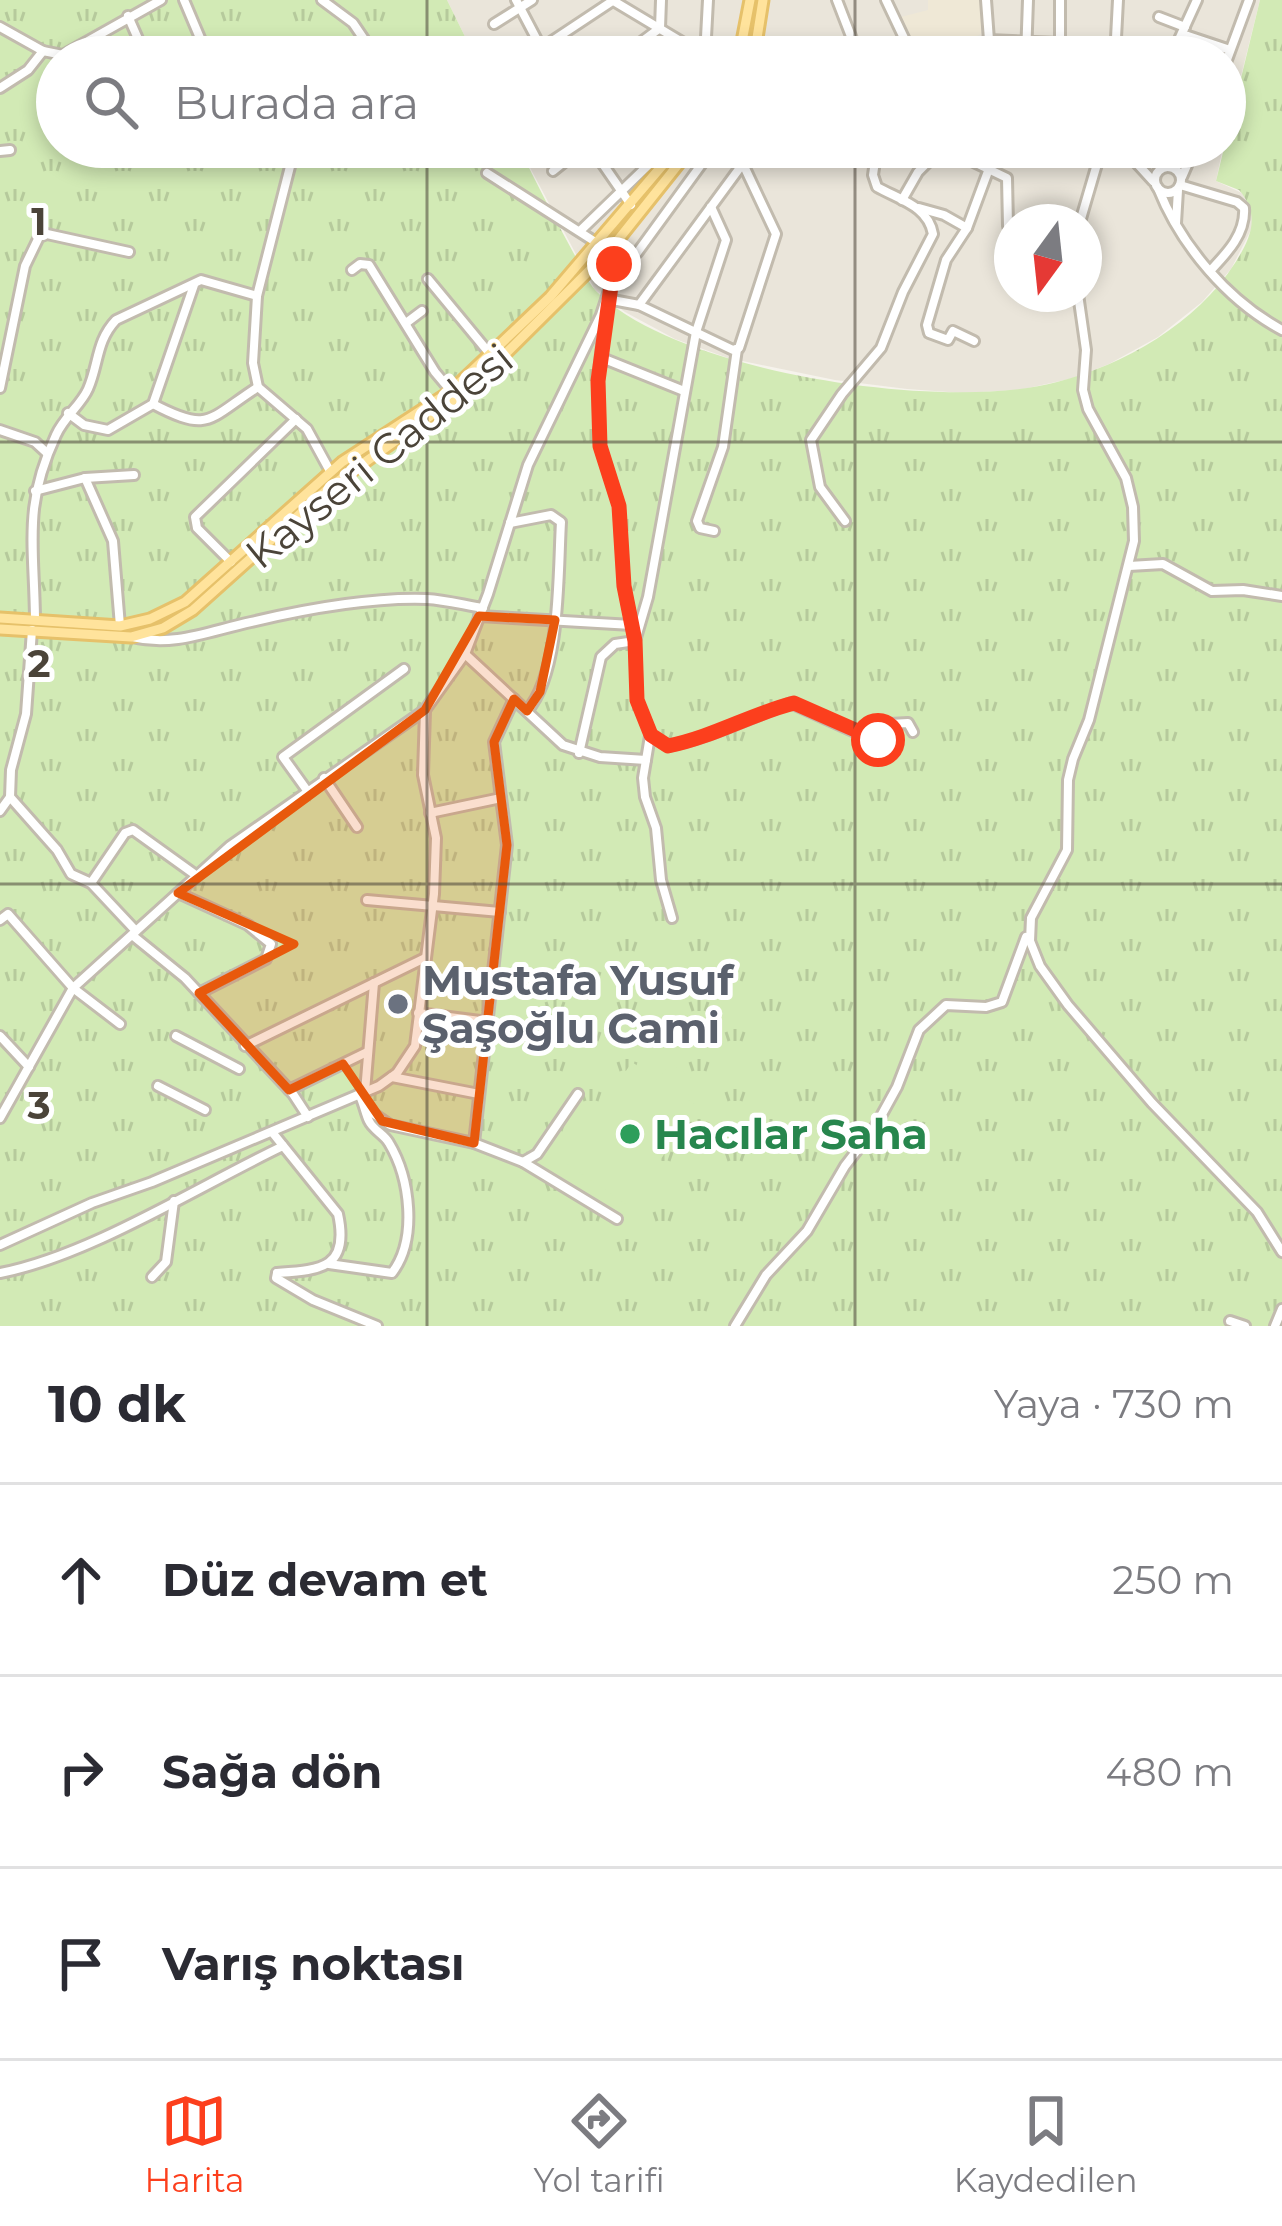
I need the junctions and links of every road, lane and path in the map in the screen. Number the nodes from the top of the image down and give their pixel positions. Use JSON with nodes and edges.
{"nodes":[{"id":1,"x":161,"y":0,"type":"edge"},
{"id":2,"x":184,"y":0,"type":"edge"},
{"id":3,"x":322,"y":0,"type":"edge"},
{"id":4,"x":532,"y":0,"type":"edge"},
{"id":5,"x":614,"y":0,"type":"edge"},
{"id":6,"x":661,"y":0,"type":"edge"},
{"id":7,"x":708,"y":0,"type":"edge"},
{"id":8,"x":750,"y":0,"type":"edge"},
{"id":9,"x":763,"y":0,"type":"edge"},
{"id":10,"x":837,"y":0,"type":"edge"},
{"id":11,"x":886,"y":0,"type":"edge"},
{"id":12,"x":986,"y":0,"type":"edge"},
{"id":13,"x":1028,"y":0,"type":"edge"},
{"id":14,"x":1060,"y":0,"type":"edge"},
{"id":15,"x":1118,"y":0,"type":"edge"},
{"id":16,"x":1196,"y":0,"type":"edge"},
{"id":17,"x":1249,"y":0,"type":"edge"},
{"id":18,"x":518,"y":4,"type":"edge"},
{"id":19,"x":128,"y":16,"type":"junction"},
{"id":20,"x":1159,"y":16,"type":"dead end"},
{"id":21,"x":494,"y":24,"type":"dead end"},
{"id":22,"x":0,"y":27,"type":"edge"},
{"id":23,"x":660,"y":28,"type":"junction"},
{"id":24,"x":1183,"y":30,"type":"junction"},
{"id":25,"x":95,"y":36,"type":"edge"},
{"id":26,"x":137,"y":36,"type":"edge"},
{"id":27,"x":199,"y":36,"type":"edge"},
{"id":28,"x":362,"y":36,"type":"edge"},
{"id":29,"x":535,"y":36,"type":"edge"},
{"id":30,"x":566,"y":36,"type":"edge"},
{"id":31,"x":649,"y":36,"type":"edge"},
{"id":32,"x":672,"y":36,"type":"edge"},
{"id":33,"x":704,"y":36,"type":"edge"},
{"id":34,"x":743,"y":36,"type":"edge"},
{"id":35,"x":757,"y":36,"type":"edge"},
{"id":36,"x":852,"y":36,"type":"edge"},
{"id":37,"x":903,"y":36,"type":"edge"},
{"id":38,"x":986,"y":36,"type":"edge"},
{"id":39,"x":1028,"y":36,"type":"edge"},
{"id":40,"x":1060,"y":36,"type":"edge"},
{"id":41,"x":1116,"y":36,"type":"edge"},
{"id":42,"x":1181,"y":36,"type":"edge"},
{"id":43,"x":1197,"y":36,"type":"edge"},
{"id":44,"x":1235,"y":36,"type":"edge"},
{"id":45,"x":36,"y":47,"type":"edge"},
{"id":46,"x":36,"y":60,"type":"edge"},
{"id":47,"x":0,"y":88,"type":"edge"},
{"id":48,"x":290,"y":168,"type":"edge"},
{"id":49,"x":557,"y":168,"type":"edge"},
{"id":50,"x":603,"y":168,"type":"edge"},
{"id":51,"x":645,"y":168,"type":"edge"},
{"id":52,"x":662,"y":168,"type":"edge"},
{"id":53,"x":675,"y":168,"type":"edge"},
{"id":54,"x":699,"y":168,"type":"edge"},
{"id":55,"x":740,"y":168,"type":"edge"},
{"id":56,"x":745,"y":168,"type":"edge"},
{"id":57,"x":875,"y":168,"type":"edge"},
{"id":58,"x":924,"y":168,"type":"edge"},
{"id":59,"x":1096,"y":168,"type":"edge"},
{"id":60,"x":1141,"y":168,"type":"edge"},
{"id":61,"x":1166,"y":168,"type":"edge"},
{"id":62,"x":1168,"y":168,"type":"edge"},
{"id":63,"x":1186,"y":168,"type":"edge"},
{"id":64,"x":991,"y":169,"type":"joint"},
{"id":65,"x":553,"y":171,"type":"dead end"},
{"id":66,"x":487,"y":173,"type":"dead end"},
{"id":67,"x":1180,"y":183,"type":"junction"},
{"id":68,"x":1157,"y":186,"type":"junction"},
{"id":69,"x":620,"y":191,"type":"junction"},
{"id":70,"x":902,"y":200,"type":"junction"},
{"id":71,"x":1008,"y":204,"type":"edge"},
{"id":72,"x":1085,"y":204,"type":"edge"},
{"id":73,"x":632,"y":205,"type":"junction"},
{"id":74,"x":711,"y":207,"type":"junction"},
{"id":75,"x":919,"y":208,"type":"junction"},
{"id":76,"x":1176,"y":224,"type":"junction"},
{"id":77,"x":967,"y":228,"type":"junction"},
{"id":78,"x":580,"y":231,"type":"junction"},
{"id":79,"x":599,"y":244,"type":"junction"},
{"id":80,"x":610,"y":250,"type":"junction"},
{"id":81,"x":128,"y":252,"type":"dead end"},
{"id":82,"x":614,"y":264,"type":"junction"},
{"id":83,"x":200,"y":268,"type":"dead end"},
{"id":84,"x":352,"y":270,"type":"dead end"},
{"id":85,"x":1210,"y":271,"type":"junction"},
{"id":86,"x":428,"y":279,"type":"dead end"},
{"id":87,"x":195,"y":283,"type":"junction"},
{"id":88,"x":257,"y":296,"type":"junction"},
{"id":89,"x":607,"y":298,"type":"junction"},
{"id":90,"x":639,"y":305,"type":"junction"},
{"id":91,"x":422,"y":310,"type":"dead end"},
{"id":92,"x":1082,"y":312,"type":"edge"},
{"id":93,"x":406,"y":323,"type":"junction"},
{"id":94,"x":1282,"y":330,"type":"edge"},
{"id":95,"x":696,"y":332,"type":"junction"},
{"id":96,"x":974,"y":341,"type":"dead end"},
{"id":97,"x":737,"y":349,"type":"junction"},
{"id":98,"x":490,"y":354,"type":"junction"},
{"id":99,"x":602,"y":358,"type":"junction"},
{"id":100,"x":258,"y":387,"type":"junction"},
{"id":101,"x":0,"y":388,"type":"edge"},
{"id":102,"x":451,"y":391,"type":"junction"},
{"id":103,"x":684,"y":391,"type":"junction"},
{"id":104,"x":153,"y":404,"type":"junction"},
{"id":105,"x":68,"y":413,"type":"junction"},
{"id":106,"x":296,"y":419,"type":"junction"},
{"id":107,"x":0,"y":430,"type":"edge"},
{"id":108,"x":47,"y":454,"type":"junction"},
{"id":109,"x":330,"y":471,"type":"junction"},
{"id":110,"x":134,"y":476,"type":"dead end"},
{"id":111,"x":86,"y":478,"type":"junction"},
{"id":112,"x":34,"y":491,"type":"junction"},
{"id":113,"x":845,"y":520,"type":"dead end"},
{"id":114,"x":509,"y":524,"type":"junction"},
{"id":115,"x":714,"y":531,"type":"dead end"},
{"id":116,"x":231,"y":562,"type":"junction"},
{"id":117,"x":1129,"y":566,"type":"junction"},
{"id":118,"x":1282,"y":596,"type":"edge"},
{"id":119,"x":481,"y":612,"type":"junction"},
{"id":120,"x":0,"y":617,"type":"edge"},
{"id":121,"x":35,"y":618,"type":"junction"},
{"id":122,"x":555,"y":620,"type":"junction"},
{"id":123,"x":632,"y":625,"type":"junction"},
{"id":124,"x":120,"y":626,"type":"junction"},
{"id":125,"x":0,"y":629,"type":"edge"},
{"id":126,"x":32,"y":631,"type":"junction"},
{"id":127,"x":130,"y":637,"type":"junction"},
{"id":128,"x":635,"y":641,"type":"junction"},
{"id":129,"x":465,"y":654,"type":"junction"},
{"id":130,"x":404,"y":669,"type":"dead end"},
{"id":131,"x":514,"y":699,"type":"junction"},
{"id":132,"x":425,"y":710,"type":"junction"},
{"id":133,"x":527,"y":711,"type":"junction"},
{"id":134,"x":913,"y":732,"type":"dead end"},
{"id":135,"x":651,"y":735,"type":"junction"},
{"id":136,"x":579,"y":753,"type":"junction"},
{"id":137,"x":646,"y":760,"type":"junction"},
{"id":138,"x":324,"y":778,"type":"junction"},
{"id":139,"x":306,"y":789,"type":"junction"},
{"id":140,"x":10,"y":797,"type":"junction"},
{"id":141,"x":501,"y":798,"type":"junction"},
{"id":142,"x":0,"y":812,"type":"edge"},
{"id":143,"x":430,"y":813,"type":"junction"},
{"id":144,"x":357,"y":827,"type":"dead end"},
{"id":145,"x":196,"y":876,"type":"junction"},
{"id":146,"x":91,"y":884,"type":"junction"},
{"id":147,"x":178,"y":892,"type":"junction"},
{"id":148,"x":367,"y":901,"type":"dead end"},
{"id":149,"x":432,"y":907,"type":"junction"},
{"id":150,"x":500,"y":912,"type":"junction"},
{"id":151,"x":672,"y":918,"type":"dead end"},
{"id":152,"x":0,"y":920,"type":"edge"},
{"id":153,"x":1029,"y":930,"type":"junction"},
{"id":154,"x":134,"y":933,"type":"junction"},
{"id":155,"x":425,"y":958,"type":"junction"},
{"id":156,"x":374,"y":983,"type":"junction"},
{"id":157,"x":73,"y":988,"type":"junction"},
{"id":158,"x":199,"y":993,"type":"junction"},
{"id":159,"x":418,"y":1013,"type":"junction"},
{"id":160,"x":488,"y":1022,"type":"junction"},
{"id":161,"x":120,"y":1024,"type":"dead end"},
{"id":162,"x":0,"y":1036,"type":"edge"},
{"id":163,"x":176,"y":1036,"type":"dead end"},
{"id":164,"x":245,"y":1046,"type":"junction"},
{"id":165,"x":369,"y":1051,"type":"junction"},
{"id":166,"x":28,"y":1067,"type":"junction"},
{"id":167,"x":239,"y":1070,"type":"dead end"},
{"id":168,"x":392,"y":1077,"type":"junction"},
{"id":169,"x":158,"y":1086,"type":"dead end"},
{"id":170,"x":289,"y":1090,"type":"junction"},
{"id":171,"x":362,"y":1093,"type":"junction"},
{"id":172,"x":479,"y":1094,"type":"junction"},
{"id":173,"x":578,"y":1094,"type":"dead end"},
{"id":174,"x":367,"y":1109,"type":"junction"},
{"id":175,"x":205,"y":1110,"type":"dead end"},
{"id":176,"x":308,"y":1117,"type":"junction"},
{"id":177,"x":0,"y":1118,"type":"edge"},
{"id":178,"x":272,"y":1132,"type":"junction"},
{"id":179,"x":474,"y":1143,"type":"junction"},
{"id":180,"x":283,"y":1145,"type":"junction"},
{"id":181,"x":523,"y":1162,"type":"junction"},
{"id":182,"x":174,"y":1200,"type":"junction"},
{"id":183,"x":617,"y":1219,"type":"dead end"},
{"id":184,"x":0,"y":1245,"type":"edge"},
{"id":185,"x":1282,"y":1252,"type":"edge"},
{"id":186,"x":329,"y":1264,"type":"junction"},
{"id":187,"x":0,"y":1274,"type":"edge"},
{"id":188,"x":152,"y":1277,"type":"dead end"},
{"id":189,"x":1282,"y":1309,"type":"edge"},
{"id":190,"x":1230,"y":1322,"type":"dead end"},
{"id":191,"x":377,"y":1326,"type":"edge"},
{"id":192,"x":731,"y":1326,"type":"edge"},
{"id":193,"x":1245,"y":1326,"type":"edge"},
{"id":194,"x":1275,"y":1326,"type":"edge"}],
"edges":[{"from":1,"to":19,"type":"street"},
{"from":2,"to":27,"type":"street"},
{"from":3,"to":28,"type":"street"},
{"from":4,"to":18,"type":"street"},
{"from":5,"to":23,"type":"street"},
{"from":5,"to":30,"type":"street"},
{"from":6,"to":23,"type":"street"},
{"from":7,"to":33,"type":"street"},
{"from":8,"to":34,"type":"main road"},
{"from":9,"to":35,"type":"main road"},
{"from":10,"to":36,"type":"street"},
{"from":11,"to":37,"type":"street"},
{"from":12,"to":38,"type":"street"},
{"from":13,"to":39,"type":"street"},
{"from":14,"to":40,"type":"street"},
{"from":15,"to":41,"type":"street"},
{"from":16,"to":24,"type":"street"},
{"from":17,"to":44,"type":"street"},
{"from":18,"to":21,"type":"street"},
{"from":18,"to":29,"type":"street"},
{"from":19,"to":25,"type":"street"},
{"from":19,"to":26,"type":"street"},
{"from":20,"to":24,"type":"street"},
{"from":22,"to":45,"type":"street"},
{"from":23,"to":31,"type":"street"},
{"from":23,"to":32,"type":"street"},
{"from":24,"to":42,"type":"street"},
{"from":24,"to":43,"type":"street"},
{"from":46,"to":47,"type":"street"},
{"from":48,"to":88,"type":"street"},
{"from":49,"to":65,"type":"street"},
{"from":50,"to":69,"type":"street"},
{"from":51,"to":69,"type":"street"},
{"from":52,"to":73,"type":"main road","name":"Kayseri Caddesi"},
{"from":53,"to":80,"type":"main road","name":"Kayseri Caddesi"},
{"from":54,"to":82,"type":"street"},
{"from":55,"to":74,"type":"street"},
{"from":56,"to":97,"type":"street"},
{"from":57,"to":70,"type":"street"},
{"from":58,"to":70,"type":"street"},
{"from":59,"to":72,"type":"street"},
{"from":60,"to":68,"type":"street"},
{"from":61,"to":68,"type":"street"},
{"from":62,"to":67,"type":"street"},
{"from":63,"to":67,"type":"street"},
{"from":64,"to":71,"type":"street"},
{"from":64,"to":77,"type":"street"},
{"from":66,"to":78,"type":"street"},
{"from":67,"to":68,"type":"street"},
{"from":67,"to":76,"type":"street"},
{"from":67,"to":85,"type":"street"},
{"from":68,"to":76,"type":"street"},
{"from":69,"to":73,"type":"street"},
{"from":69,"to":78,"type":"street"},
{"from":70,"to":75,"type":"street"},
{"from":73,"to":79,"type":"main road","name":"Kayseri Caddesi"},
{"from":74,"to":90,"type":"street"},
{"from":74,"to":95,"type":"street"},
{"from":75,"to":77,"type":"street"},
{"from":75,"to":113,"type":"street"},
{"from":76,"to":85,"type":"street"},
{"from":77,"to":96,"type":"street"},
{"from":78,"to":79,"type":"street"},
{"from":79,"to":98,"type":"main road","name":"Kayseri Caddesi"},
{"from":80,"to":82,"type":"street"},
{"from":80,"to":127,"type":"main road","name":"Kayseri Caddesi"},
{"from":81,"to":101,"type":"street"},
{"from":82,"to":89,"type":"street"},
{"from":83,"to":87,"type":"street"},
{"from":84,"to":93,"type":"street"},
{"from":85,"to":94,"type":"street"},
{"from":86,"to":98,"type":"street"},
{"from":87,"to":88,"type":"street"},
{"from":87,"to":104,"type":"street"},
{"from":87,"to":105,"type":"street"},
{"from":88,"to":100,"type":"street"},
{"from":89,"to":90,"type":"street"},
{"from":89,"to":99,"type":"street"},
{"from":89,"to":114,"type":"street"},
{"from":90,"to":95,"type":"street"},
{"from":91,"to":93,"type":"street"},
{"from":92,"to":117,"type":"street"},
{"from":93,"to":102,"type":"street"},
{"from":95,"to":97,"type":"street"},
{"from":95,"to":103,"type":"street"},
{"from":97,"to":115,"type":"street"},
{"from":98,"to":102,"type":"main road","name":"Kayseri Caddesi"},
{"from":99,"to":103,"type":"street"},
{"from":99,"to":123,"type":"street"},
{"from":100,"to":104,"type":"street"},
{"from":100,"to":106,"type":"street"},
{"from":102,"to":109,"type":"main road","name":"Kayseri Caddesi"},
{"from":103,"to":128,"type":"street"},
{"from":104,"to":105,"type":"street"},
{"from":105,"to":108,"type":"street"},
{"from":106,"to":109,"type":"street"},
{"from":106,"to":116,"type":"street"},
{"from":107,"to":108,"type":"street"},
{"from":108,"to":112,"type":"street"},
{"from":109,"to":116,"type":"main road","name":"Kayseri Caddesi"},
{"from":110,"to":111,"type":"street"},
{"from":111,"to":112,"type":"street"},
{"from":111,"to":124,"type":"street"},
{"from":112,"to":121,"type":"street"},
{"from":114,"to":119,"type":"street"},
{"from":114,"to":122,"type":"street"},
{"from":116,"to":124,"type":"main road","name":"Kayseri Caddesi"},
{"from":117,"to":118,"type":"street"},
{"from":117,"to":153,"type":"street"},
{"from":119,"to":122,"type":"street"},
{"from":119,"to":127,"type":"street"},
{"from":119,"to":129,"type":"street"},
{"from":120,"to":121,"type":"main road","name":"Kayseri Caddesi"},
{"from":121,"to":124,"type":"main road","name":"Kayseri Caddesi"},
{"from":122,"to":123,"type":"street"},
{"from":122,"to":133,"type":"street"},
{"from":123,"to":128,"type":"street"},
{"from":125,"to":126,"type":"main road","name":"Kayseri Caddesi"},
{"from":126,"to":127,"type":"main road","name":"Kayseri Caddesi"},
{"from":126,"to":140,"type":"street"},
{"from":128,"to":135,"type":"street"},
{"from":128,"to":136,"type":"street"},
{"from":129,"to":131,"type":"street"},
{"from":129,"to":132,"type":"street"},
{"from":130,"to":139,"type":"street"},
{"from":131,"to":133,"type":"street"},
{"from":131,"to":141,"type":"street"},
{"from":132,"to":138,"type":"street"},
{"from":132,"to":143,"type":"street"},
{"from":133,"to":136,"type":"street"},
{"from":134,"to":135,"type":"street"},
{"from":135,"to":137,"type":"street"},
{"from":136,"to":137,"type":"street"},
{"from":137,"to":151,"type":"street"},
{"from":138,"to":139,"type":"street"},
{"from":138,"to":144,"type":"street"},
{"from":139,"to":145,"type":"street"},
{"from":140,"to":142,"type":"street"},
{"from":140,"to":146,"type":"street"},
{"from":141,"to":143,"type":"street"},
{"from":141,"to":150,"type":"street"},
{"from":143,"to":149,"type":"street"},
{"from":145,"to":146,"type":"street"},
{"from":145,"to":147,"type":"street"},
{"from":146,"to":154,"type":"street"},
{"from":147,"to":154,"type":"street"},
{"from":147,"to":158,"type":"street"},
{"from":148,"to":149,"type":"street"},
{"from":149,"to":150,"type":"street"},
{"from":149,"to":155,"type":"street"},
{"from":150,"to":160,"type":"street"},
{"from":152,"to":157,"type":"street"},
{"from":153,"to":185,"type":"street"},
{"from":153,"to":192,"type":"street"},
{"from":154,"to":157,"type":"street"},
{"from":154,"to":158,"type":"street"},
{"from":155,"to":156,"type":"street"},
{"from":155,"to":159,"type":"street"},
{"from":156,"to":164,"type":"street"},
{"from":156,"to":165,"type":"street"},
{"from":157,"to":161,"type":"street"},
{"from":157,"to":166,"type":"street"},
{"from":158,"to":164,"type":"street"},
{"from":159,"to":160,"type":"street"},
{"from":159,"to":168,"type":"street"},
{"from":160,"to":172,"type":"street"},
{"from":162,"to":166,"type":"street"},
{"from":163,"to":167,"type":"street"},
{"from":164,"to":170,"type":"street"},
{"from":165,"to":170,"type":"street"},
{"from":165,"to":171,"type":"street"},
{"from":166,"to":177,"type":"street"},
{"from":168,"to":171,"type":"street"},
{"from":168,"to":172,"type":"street"},
{"from":169,"to":175,"type":"street"},
{"from":170,"to":176,"type":"street"},
{"from":171,"to":174,"type":"street"},
{"from":171,"to":176,"type":"street"},
{"from":172,"to":179,"type":"street"},
{"from":173,"to":181,"type":"street"},
{"from":174,"to":179,"type":"street"},
{"from":174,"to":186,"type":"street"},
{"from":176,"to":178,"type":"street"},
{"from":178,"to":180,"type":"street"},
{"from":178,"to":184,"type":"street"},
{"from":179,"to":181,"type":"street"},
{"from":180,"to":182,"type":"street"},
{"from":180,"to":186,"type":"street"},
{"from":181,"to":183,"type":"street"},
{"from":182,"to":187,"type":"street"},
{"from":182,"to":188,"type":"street"},
{"from":186,"to":191,"type":"street"},
{"from":189,"to":194,"type":"street"},
{"from":190,"to":193,"type":"street"}]}
